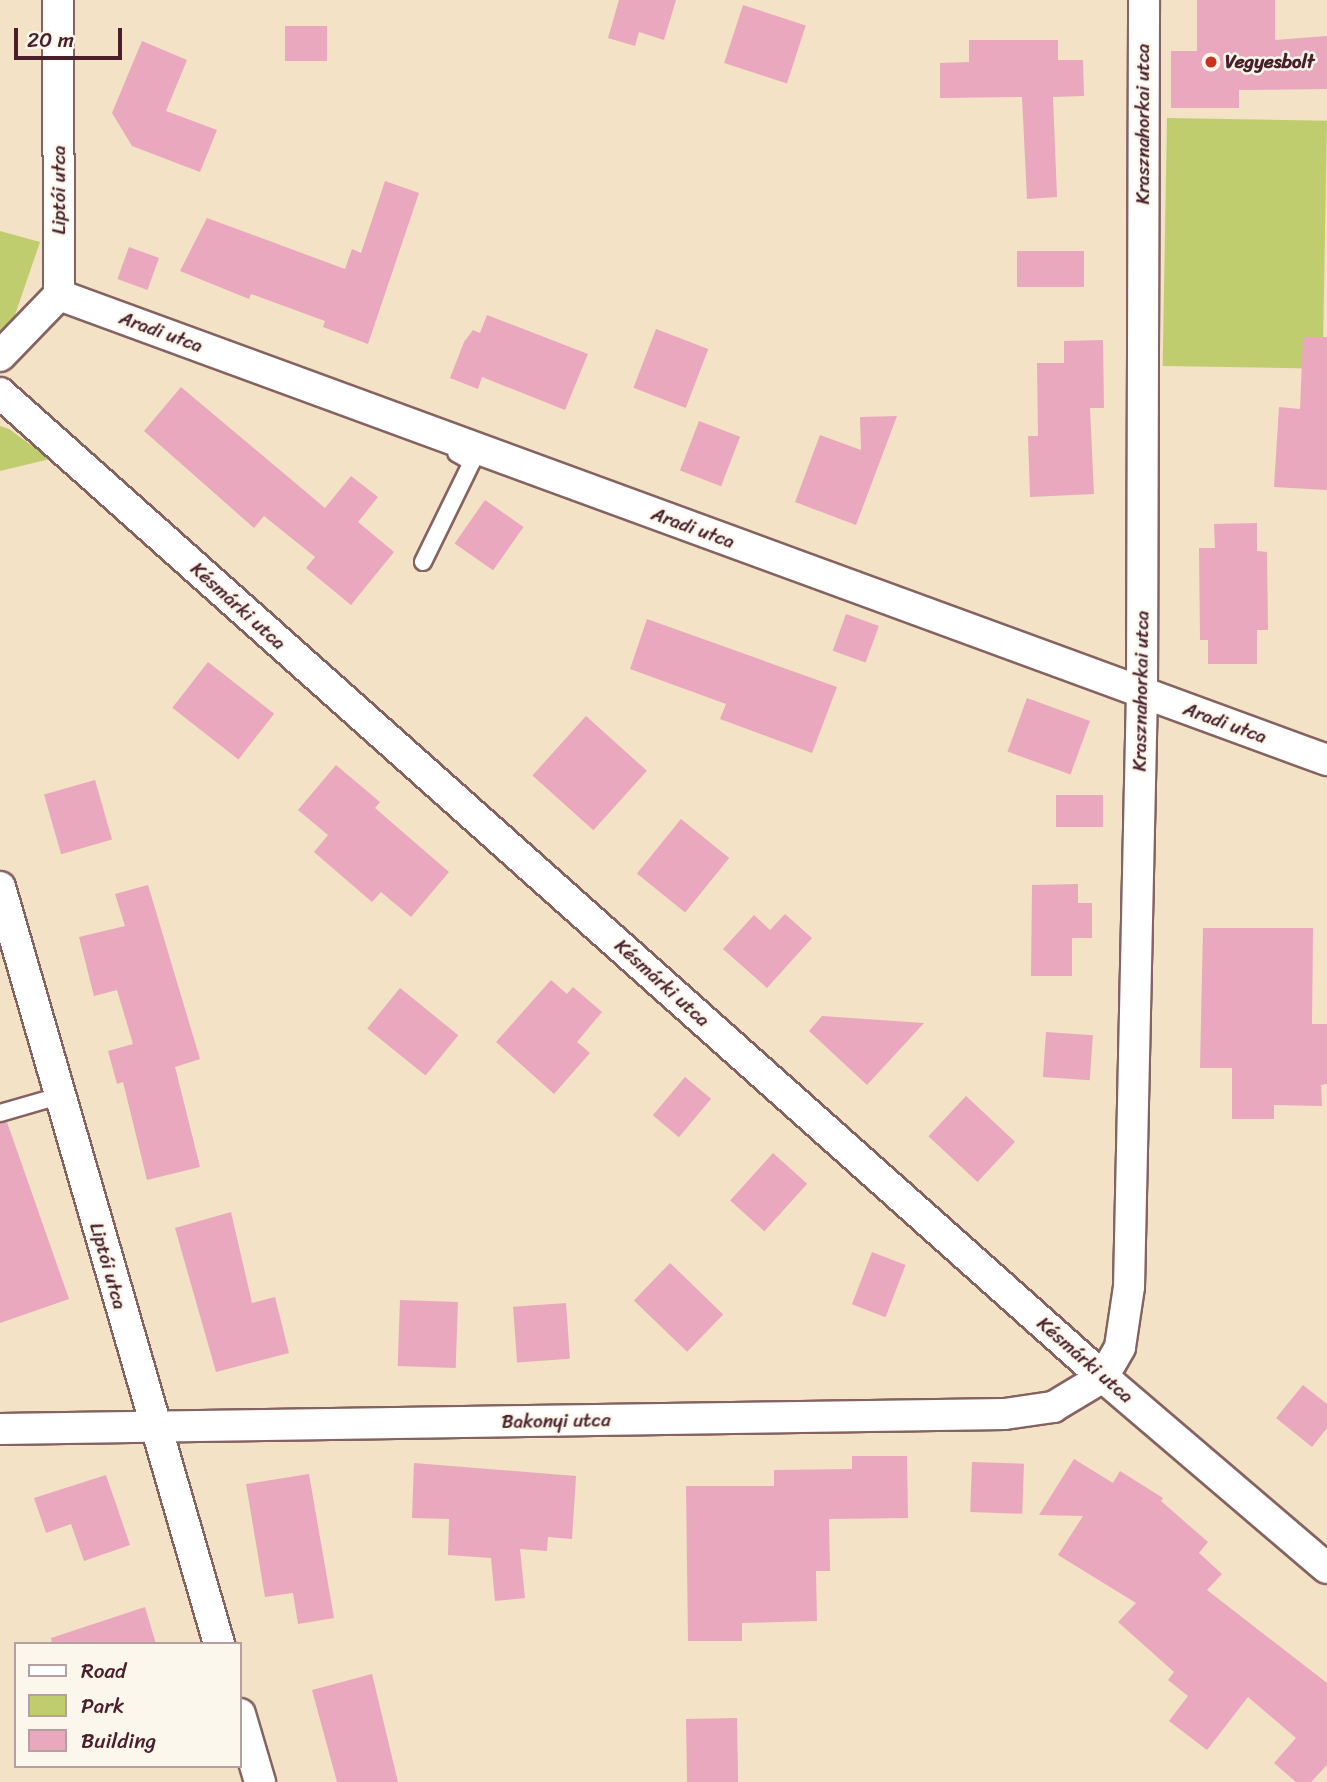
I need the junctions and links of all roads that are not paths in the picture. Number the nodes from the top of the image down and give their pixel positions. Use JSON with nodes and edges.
{"nodes":[{"id":1,"x":58,"y":0,"type":"edge"},
{"id":2,"x":1144,"y":0,"type":"edge"},
{"id":3,"x":59,"y":295,"type":"junction"},
{"id":4,"x":0,"y":356,"type":"edge"},
{"id":5,"x":0,"y":393,"type":"edge"},
{"id":6,"x":387,"y":416,"type":"junction"},
{"id":7,"x":423,"y":562,"type":"dead end"},
{"id":8,"x":1142,"y":693,"type":"junction"},
{"id":9,"x":1327,"y":760,"type":"edge"},
{"id":10,"x":0,"y":887,"type":"edge"},
{"id":11,"x":5,"y":920,"type":"edge"},
{"id":12,"x":59,"y":1096,"type":"junction"},
{"id":13,"x":0,"y":1113,"type":"edge"},
{"id":14,"x":1103,"y":1377,"type":"junction"},
{"id":15,"x":154,"y":1428,"type":"junction"},
{"id":16,"x":0,"y":1429,"type":"edge"},
{"id":17,"x":1327,"y":1568,"type":"edge"},
{"id":18,"x":218,"y":1642,"type":"edge"},
{"id":19,"x":242,"y":1721,"type":"edge"},
{"id":20,"x":260,"y":1782,"type":"edge"}],
"edges":[{"from":1,"to":3,"type":"street","name":"Liptói utca"},
{"from":2,"to":8,"type":"street","name":"Krasznahorkai utca"},
{"from":3,"to":4,"type":"street"},
{"from":3,"to":6,"type":"street","name":"Aradi utca"},
{"from":5,"to":14,"type":"street","name":"Késmárki utca"},
{"from":6,"to":7,"type":"lane"},
{"from":6,"to":8,"type":"street","name":"Aradi utca"},
{"from":8,"to":9,"type":"street","name":"Aradi utca"},
{"from":8,"to":14,"type":"street","name":"Krasznahorkai utca"},
{"from":10,"to":11,"type":"street","name":"Liptói utca"},
{"from":11,"to":12,"type":"street","name":"Liptói utca"},
{"from":12,"to":13,"type":"lane"},
{"from":12,"to":15,"type":"street","name":"Liptói utca"},
{"from":14,"to":15,"type":"street","name":"Bakonyi utca"},
{"from":14,"to":17,"type":"street","name":"Késmárki utca"},
{"from":15,"to":16,"type":"street","name":"Bakonyi utca"},
{"from":15,"to":18,"type":"street","name":"Liptói utca"},
{"from":19,"to":20,"type":"street"}]}
